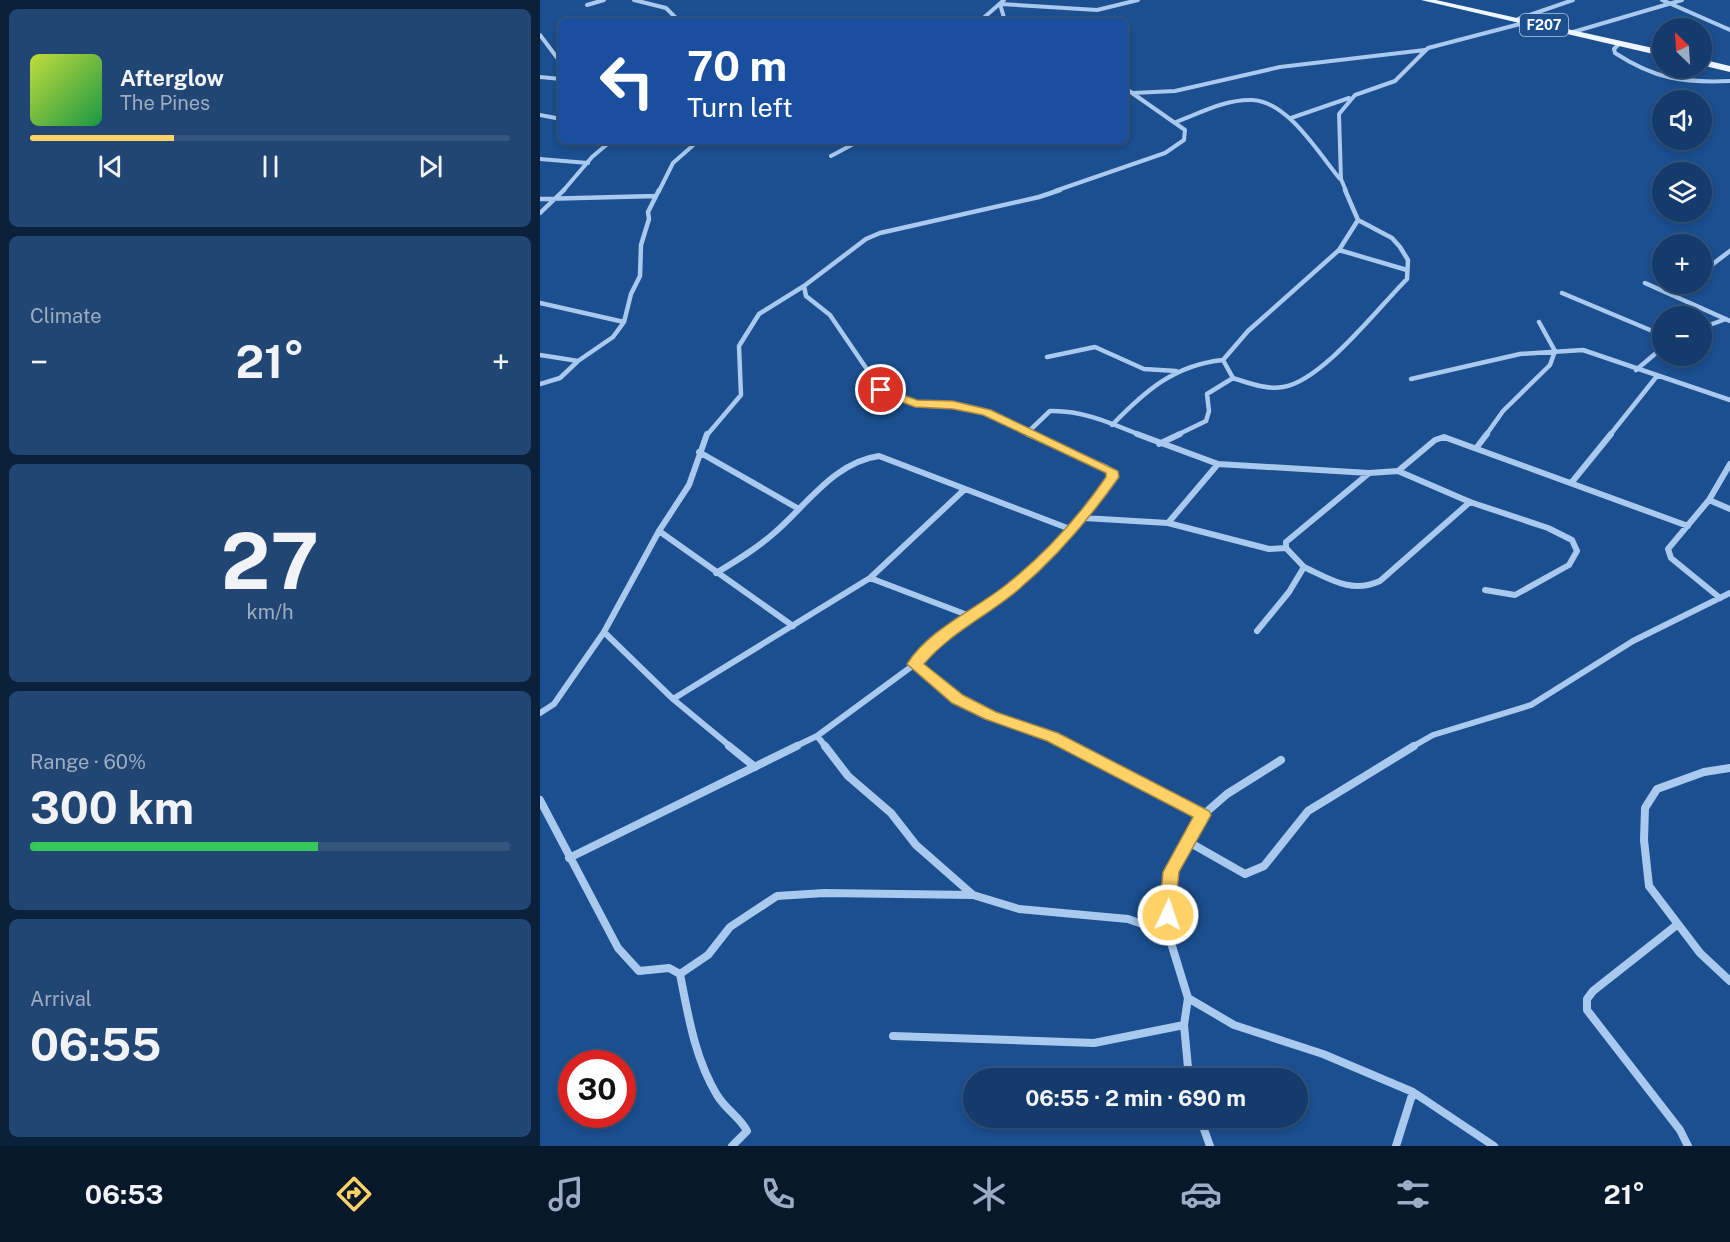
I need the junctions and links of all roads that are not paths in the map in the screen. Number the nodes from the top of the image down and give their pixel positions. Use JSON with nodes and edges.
{"nodes":[{"id":1,"x":604,"y":0,"type":"edge"},
{"id":2,"x":634,"y":0,"type":"edge"},
{"id":3,"x":1004,"y":0,"type":"edge"},
{"id":4,"x":1138,"y":0,"type":"edge"},
{"id":5,"x":1425,"y":0,"type":"edge"},
{"id":6,"x":1573,"y":0,"type":"edge"},
{"id":7,"x":1662,"y":0,"type":"edge"},
{"id":8,"x":1682,"y":0,"type":"edge"},
{"id":9,"x":1673,"y":3,"type":"junction"},
{"id":10,"x":1000,"y":4,"type":"junction"},
{"id":11,"x":587,"y":5,"type":"dead end"},
{"id":12,"x":678,"y":18,"type":"edge"},
{"id":13,"x":984,"y":18,"type":"edge"},
{"id":14,"x":1004,"y":18,"type":"edge"},
{"id":15,"x":1518,"y":19,"type":"junction"},
{"id":16,"x":1730,"y":30,"type":"edge"},
{"id":17,"x":1573,"y":32,"type":"junction"},
{"id":18,"x":540,"y":35,"type":"edge"},
{"id":19,"x":1620,"y":43,"type":"junction"},
{"id":20,"x":1428,"y":48,"type":"junction"},
{"id":21,"x":1652,"y":51,"type":"edge"},
{"id":22,"x":1402,"y":52,"type":"junction"},
{"id":23,"x":1419,"y":57,"type":"junction"},
{"id":24,"x":558,"y":59,"type":"edge"},
{"id":25,"x":1712,"y":65,"type":"edge"},
{"id":26,"x":1730,"y":69,"type":"edge"},
{"id":27,"x":540,"y":77,"type":"edge"},
{"id":28,"x":558,"y":79,"type":"edge"},
{"id":29,"x":1730,"y":81,"type":"edge"},
{"id":30,"x":1128,"y":90,"type":"edge"},
{"id":31,"x":1132,"y":93,"type":"junction"},
{"id":32,"x":1355,"y":96,"type":"junction"},
{"id":33,"x":540,"y":115,"type":"edge"},
{"id":34,"x":558,"y":118,"type":"edge"},
{"id":35,"x":1291,"y":118,"type":"junction"},
{"id":36,"x":1176,"y":122,"type":"junction"},
{"id":37,"x":608,"y":144,"type":"edge"},
{"id":38,"x":695,"y":144,"type":"edge"},
{"id":39,"x":853,"y":144,"type":"edge"},
{"id":40,"x":831,"y":156,"type":"dead end"},
{"id":41,"x":540,"y":159,"type":"edge"},
{"id":42,"x":588,"y":163,"type":"junction"},
{"id":43,"x":1341,"y":179,"type":"junction"},
{"id":44,"x":656,"y":196,"type":"junction"},
{"id":45,"x":540,"y":199,"type":"edge"},
{"id":46,"x":557,"y":200,"type":"junction"},
{"id":47,"x":540,"y":213,"type":"edge"},
{"id":48,"x":1358,"y":220,"type":"junction"},
{"id":49,"x":1340,"y":250,"type":"junction"},
{"id":50,"x":1730,"y":251,"type":"edge"},
{"id":51,"x":1712,"y":265,"type":"edge"},
{"id":52,"x":1407,"y":270,"type":"junction"},
{"id":53,"x":1645,"y":283,"type":"dead end"},
{"id":54,"x":804,"y":286,"type":"junction"},
{"id":55,"x":1652,"y":286,"type":"edge"},
{"id":56,"x":1562,"y":293,"type":"dead end"},
{"id":57,"x":1673,"y":294,"type":"edge"},
{"id":58,"x":540,"y":303,"type":"edge"},
{"id":59,"x":1728,"y":320,"type":"edge"},
{"id":60,"x":624,"y":322,"type":"junction"},
{"id":61,"x":1539,"y":322,"type":"dead end"},
{"id":62,"x":1712,"y":325,"type":"edge"},
{"id":63,"x":1652,"y":331,"type":"edge"},
{"id":64,"x":1555,"y":351,"type":"junction"},
{"id":65,"x":540,"y":355,"type":"edge"},
{"id":66,"x":1652,"y":356,"type":"edge"},
{"id":67,"x":1047,"y":357,"type":"dead end"},
{"id":68,"x":1223,"y":360,"type":"junction"},
{"id":69,"x":578,"y":361,"type":"junction"},
{"id":70,"x":1176,"y":370,"type":"junction"},
{"id":71,"x":1636,"y":370,"type":"junction"},
{"id":72,"x":1657,"y":376,"type":"junction"},
{"id":73,"x":1233,"y":378,"type":"junction"},
{"id":74,"x":1411,"y":379,"type":"dead end"},
{"id":75,"x":540,"y":384,"type":"edge"},
{"id":76,"x":1730,"y":400,"type":"edge"},
{"id":77,"x":1112,"y":425,"type":"junction"},
{"id":78,"x":1027,"y":433,"type":"junction"},
{"id":79,"x":1159,"y":444,"type":"junction"},
{"id":80,"x":1477,"y":447,"type":"junction"},
{"id":81,"x":699,"y":452,"type":"junction"},
{"id":82,"x":1218,"y":464,"type":"junction"},
{"id":83,"x":1730,"y":464,"type":"edge"},
{"id":84,"x":1398,"y":471,"type":"junction"},
{"id":85,"x":1368,"y":473,"type":"junction"},
{"id":86,"x":1572,"y":482,"type":"junction"},
{"id":87,"x":965,"y":489,"type":"junction"},
{"id":88,"x":1709,"y":500,"type":"junction"},
{"id":89,"x":1470,"y":502,"type":"junction"},
{"id":90,"x":799,"y":509,"type":"junction"},
{"id":91,"x":1730,"y":509,"type":"edge"},
{"id":92,"x":1084,"y":518,"type":"junction"},
{"id":93,"x":1168,"y":523,"type":"junction"},
{"id":94,"x":1688,"y":526,"type":"junction"},
{"id":95,"x":1070,"y":529,"type":"junction"},
{"id":96,"x":659,"y":531,"type":"junction"},
{"id":97,"x":1286,"y":548,"type":"junction"},
{"id":98,"x":1304,"y":567,"type":"junction"},
{"id":99,"x":716,"y":573,"type":"junction"},
{"id":100,"x":870,"y":578,"type":"junction"},
{"id":101,"x":1485,"y":590,"type":"dead end"},
{"id":102,"x":1730,"y":593,"type":"edge"},
{"id":103,"x":1720,"y":598,"type":"junction"},
{"id":104,"x":970,"y":616,"type":"junction"},
{"id":105,"x":793,"y":626,"type":"junction"},
{"id":106,"x":1257,"y":631,"type":"dead end"},
{"id":107,"x":604,"y":632,"type":"junction"},
{"id":108,"x":915,"y":664,"type":"junction"},
{"id":109,"x":673,"y":699,"type":"junction"},
{"id":110,"x":540,"y":713,"type":"edge"},
{"id":111,"x":817,"y":736,"type":"junction"},
{"id":112,"x":1281,"y":760,"type":"dead end"},
{"id":113,"x":755,"y":767,"type":"junction"},
{"id":114,"x":1730,"y":768,"type":"edge"},
{"id":115,"x":540,"y":800,"type":"edge"},
{"id":116,"x":1203,"y":815,"type":"junction"},
{"id":117,"x":1187,"y":841,"type":"junction"},
{"id":118,"x":568,"y":858,"type":"junction"},
{"id":119,"x":974,"y":894,"type":"junction"},
{"id":120,"x":1678,"y":924,"type":"junction"},
{"id":121,"x":1168,"y":933,"type":"junction"},
{"id":122,"x":680,"y":974,"type":"junction"},
{"id":123,"x":1730,"y":981,"type":"edge"},
{"id":124,"x":1188,"y":998,"type":"junction"},
{"id":125,"x":1184,"y":1025,"type":"junction"},
{"id":126,"x":893,"y":1036,"type":"dead end"},
{"id":127,"x":1188,"y":1068,"type":"edge"},
{"id":128,"x":1413,"y":1092,"type":"junction"},
{"id":129,"x":1204,"y":1128,"type":"edge"},
{"id":130,"x":732,"y":1146,"type":"edge"},
{"id":131,"x":1210,"y":1146,"type":"edge"},
{"id":132,"x":1396,"y":1146,"type":"edge"},
{"id":133,"x":1494,"y":1146,"type":"edge"},
{"id":134,"x":1688,"y":1146,"type":"edge"}],
"edges":[{"from":1,"to":11,"type":"street"},
{"from":2,"to":12,"type":"street"},
{"from":3,"to":10,"type":"street"},
{"from":4,"to":10,"type":"street"},
{"from":5,"to":15,"type":"main road","number":"F207"},
{"from":6,"to":15,"type":"street"},
{"from":7,"to":9,"type":"street"},
{"from":8,"to":9,"type":"street"},
{"from":9,"to":16,"type":"street"},
{"from":9,"to":17,"type":"street"},
{"from":10,"to":13,"type":"street"},
{"from":10,"to":14,"type":"street"},
{"from":15,"to":17,"type":"main road","number":"F207"},
{"from":15,"to":20,"type":"street"},
{"from":17,"to":19,"type":"main road","number":"F207"},
{"from":18,"to":24,"type":"street"},
{"from":19,"to":21,"type":"main road","number":"F207"},
{"from":19,"to":29,"type":"street"},
{"from":20,"to":22,"type":"street"},
{"from":20,"to":23,"type":"street"},
{"from":22,"to":23,"type":"street"},
{"from":22,"to":31,"type":"street"},
{"from":23,"to":32,"type":"street"},
{"from":25,"to":26,"type":"main road"},
{"from":27,"to":28,"type":"street"},
{"from":30,"to":31,"type":"street"},
{"from":31,"to":36,"type":"street"},
{"from":32,"to":35,"type":"street"},
{"from":32,"to":43,"type":"street"},
{"from":33,"to":34,"type":"street"},
{"from":35,"to":36,"type":"street"},
{"from":35,"to":43,"type":"street"},
{"from":36,"to":54,"type":"street"},
{"from":37,"to":42,"type":"street"},
{"from":38,"to":44,"type":"street"},
{"from":39,"to":40,"type":"street"},
{"from":41,"to":42,"type":"street"},
{"from":42,"to":46,"type":"street"},
{"from":43,"to":48,"type":"street"},
{"from":44,"to":46,"type":"street"},
{"from":44,"to":60,"type":"street"},
{"from":45,"to":46,"type":"street"},
{"from":46,"to":47,"type":"street"},
{"from":48,"to":49,"type":"street"},
{"from":48,"to":52,"type":"street"},
{"from":49,"to":52,"type":"street"},
{"from":49,"to":68,"type":"street"},
{"from":50,"to":51,"type":"street"},
{"from":52,"to":73,"type":"street"},
{"from":53,"to":55,"type":"street"},
{"from":54,"to":78,"type":"street"},
{"from":54,"to":81,"type":"street"},
{"from":56,"to":63,"type":"street"},
{"from":57,"to":59,"type":"street"},
{"from":58,"to":60,"type":"street"},
{"from":59,"to":62,"type":"street"},
{"from":60,"to":69,"type":"street"},
{"from":61,"to":64,"type":"street"},
{"from":64,"to":71,"type":"street"},
{"from":64,"to":74,"type":"street"},
{"from":64,"to":80,"type":"street"},
{"from":65,"to":69,"type":"street"},
{"from":66,"to":71,"type":"street"},
{"from":67,"to":70,"type":"street"},
{"from":68,"to":70,"type":"street"},
{"from":68,"to":73,"type":"street"},
{"from":69,"to":75,"type":"street"},
{"from":70,"to":77,"type":"street"},
{"from":71,"to":72,"type":"street"},
{"from":72,"to":76,"type":"street"},
{"from":72,"to":86,"type":"street"},
{"from":73,"to":79,"type":"street"},
{"from":77,"to":78,"type":"street"},
{"from":77,"to":79,"type":"street"},
{"from":78,"to":92,"type":"street"},
{"from":79,"to":82,"type":"street"},
{"from":80,"to":84,"type":"street"},
{"from":80,"to":86,"type":"street"},
{"from":81,"to":90,"type":"street"},
{"from":81,"to":96,"type":"street"},
{"from":82,"to":85,"type":"street"},
{"from":82,"to":93,"type":"street"},
{"from":83,"to":88,"type":"street"},
{"from":84,"to":85,"type":"street"},
{"from":84,"to":89,"type":"street"},
{"from":85,"to":97,"type":"street"},
{"from":86,"to":94,"type":"street"},
{"from":87,"to":90,"type":"street"},
{"from":87,"to":95,"type":"street"},
{"from":87,"to":100,"type":"street"},
{"from":88,"to":91,"type":"street"},
{"from":88,"to":94,"type":"street"},
{"from":89,"to":98,"type":"street"},
{"from":89,"to":101,"type":"street"},
{"from":90,"to":99,"type":"street"},
{"from":92,"to":93,"type":"street"},
{"from":92,"to":95,"type":"street"},
{"from":93,"to":97,"type":"street"},
{"from":94,"to":103,"type":"street"},
{"from":95,"to":104,"type":"street"},
{"from":96,"to":99,"type":"street"},
{"from":96,"to":107,"type":"street"},
{"from":97,"to":98,"type":"street"},
{"from":98,"to":106,"type":"street"},
{"from":99,"to":105,"type":"street"},
{"from":100,"to":104,"type":"street"},
{"from":100,"to":105,"type":"street"},
{"from":102,"to":103,"type":"street"},
{"from":103,"to":117,"type":"street"},
{"from":104,"to":108,"type":"street"},
{"from":105,"to":109,"type":"street"},
{"from":107,"to":109,"type":"street"},
{"from":107,"to":110,"type":"street"},
{"from":108,"to":111,"type":"street"},
{"from":108,"to":116,"type":"street"},
{"from":109,"to":113,"type":"street"},
{"from":111,"to":113,"type":"street"},
{"from":111,"to":119,"type":"street"},
{"from":112,"to":116,"type":"street"},
{"from":113,"to":118,"type":"street"},
{"from":114,"to":120,"type":"street"},
{"from":115,"to":118,"type":"street"},
{"from":116,"to":117,"type":"street"},
{"from":117,"to":121,"type":"street"},
{"from":118,"to":122,"type":"street"},
{"from":119,"to":121,"type":"street"},
{"from":119,"to":122,"type":"street"},
{"from":120,"to":123,"type":"street"},
{"from":120,"to":134,"type":"street"},
{"from":121,"to":124,"type":"street"},
{"from":122,"to":130,"type":"street"},
{"from":124,"to":125,"type":"street"},
{"from":124,"to":128,"type":"street"},
{"from":125,"to":126,"type":"street"},
{"from":125,"to":127,"type":"street"},
{"from":128,"to":132,"type":"street"},
{"from":128,"to":133,"type":"street"},
{"from":129,"to":131,"type":"street"}]}
